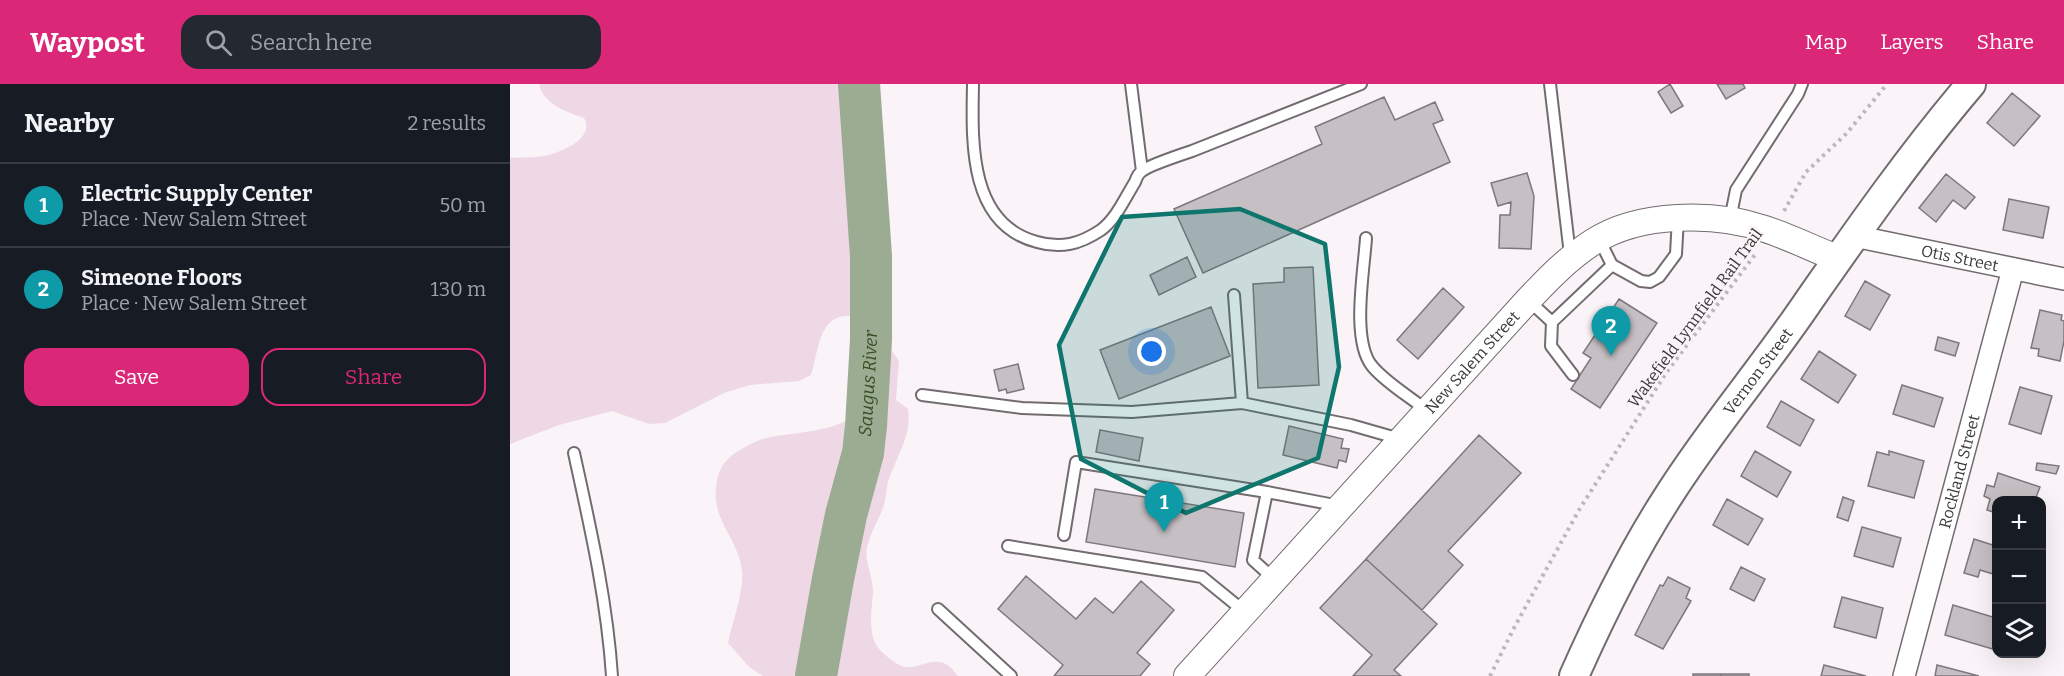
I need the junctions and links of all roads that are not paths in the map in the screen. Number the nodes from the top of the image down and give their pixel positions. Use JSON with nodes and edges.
{"nodes":[{"id":1,"x":973,"y":84,"type":"edge"},
{"id":2,"x":1131,"y":84,"type":"edge"},
{"id":3,"x":1360,"y":84,"type":"edge"},
{"id":4,"x":1550,"y":84,"type":"edge"},
{"id":5,"x":1802,"y":84,"type":"edge"},
{"id":6,"x":1971,"y":84,"type":"edge"},
{"id":7,"x":1142,"y":171,"type":"junction"},
{"id":8,"x":1678,"y":218,"type":"junction"},
{"id":9,"x":1730,"y":221,"type":"junction"},
{"id":10,"x":1854,"y":236,"type":"junction"},
{"id":11,"x":1366,"y":238,"type":"dead end"},
{"id":12,"x":1599,"y":238,"type":"junction"},
{"id":13,"x":1837,"y":258,"type":"junction"},
{"id":14,"x":1570,"y":259,"type":"junction"},
{"id":15,"x":1612,"y":265,"type":"junction"},
{"id":16,"x":2013,"y":269,"type":"junction"},
{"id":17,"x":2064,"y":279,"type":"edge"},
{"id":18,"x":1234,"y":295,"type":"dead end"},
{"id":19,"x":1528,"y":300,"type":"junction"},
{"id":20,"x":1552,"y":322,"type":"junction"},
{"id":21,"x":1573,"y":375,"type":"dead end"},
{"id":22,"x":922,"y":395,"type":"dead end"},
{"id":23,"x":1242,"y":403,"type":"junction"},
{"id":24,"x":1426,"y":410,"type":"junction"},
{"id":25,"x":1400,"y":439,"type":"junction"},
{"id":26,"x":574,"y":453,"type":"dead end"},
{"id":27,"x":1268,"y":492,"type":"junction"},
{"id":28,"x":1340,"y":506,"type":"junction"},
{"id":29,"x":1064,"y":535,"type":"dead end"},
{"id":30,"x":1008,"y":546,"type":"dead end"},
{"id":31,"x":1275,"y":579,"type":"junction"},
{"id":32,"x":938,"y":609,"type":"dead end"},
{"id":33,"x":1245,"y":612,"type":"junction"},
{"id":34,"x":612,"y":676,"type":"edge"},
{"id":35,"x":1011,"y":676,"type":"edge"},
{"id":36,"x":1186,"y":676,"type":"edge"},
{"id":37,"x":1575,"y":676,"type":"edge"},
{"id":38,"x":1904,"y":676,"type":"edge"}],
"edges":[{"from":1,"to":7,"type":"lane"},
{"from":2,"to":7,"type":"lane"},
{"from":3,"to":7,"type":"lane"},
{"from":4,"to":14,"type":"lane"},
{"from":5,"to":9,"type":"lane"},
{"from":6,"to":10,"type":"main road","name":"Vernon Street"},
{"from":8,"to":9,"type":"street","name":"New Salem Street"},
{"from":8,"to":12,"type":"street","name":"New Salem Street"},
{"from":8,"to":15,"type":"lane"},
{"from":9,"to":13,"type":"street","name":"New Salem Street"},
{"from":10,"to":13,"type":"main road","name":"Vernon Street"},
{"from":10,"to":16,"type":"street","name":"Otis Street"},
{"from":11,"to":24,"type":"lane"},
{"from":12,"to":14,"type":"street","name":"New Salem Street"},
{"from":12,"to":15,"type":"lane"},
{"from":13,"to":37,"type":"main road","name":"Vernon Street"},
{"from":14,"to":19,"type":"street","name":"New Salem Street"},
{"from":15,"to":20,"type":"lane"},
{"from":16,"to":17,"type":"street","name":"Otis Street"},
{"from":16,"to":38,"type":"street","name":"Rockland Street"},
{"from":18,"to":23,"type":"lane"},
{"from":19,"to":20,"type":"lane"},
{"from":19,"to":24,"type":"street","name":"New Salem Street"},
{"from":20,"to":21,"type":"lane"},
{"from":22,"to":23,"type":"lane"},
{"from":23,"to":25,"type":"lane"},
{"from":24,"to":25,"type":"street","name":"New Salem Street"},
{"from":25,"to":28,"type":"street","name":"New Salem Street"},
{"from":26,"to":34,"type":"lane"},
{"from":27,"to":28,"type":"lane"},
{"from":27,"to":29,"type":"lane"},
{"from":27,"to":31,"type":"lane"},
{"from":28,"to":31,"type":"street","name":"New Salem Street"},
{"from":30,"to":33,"type":"lane"},
{"from":31,"to":33,"type":"street","name":"New Salem Street"},
{"from":32,"to":35,"type":"lane"},
{"from":33,"to":36,"type":"street","name":"New Salem Street"}]}
